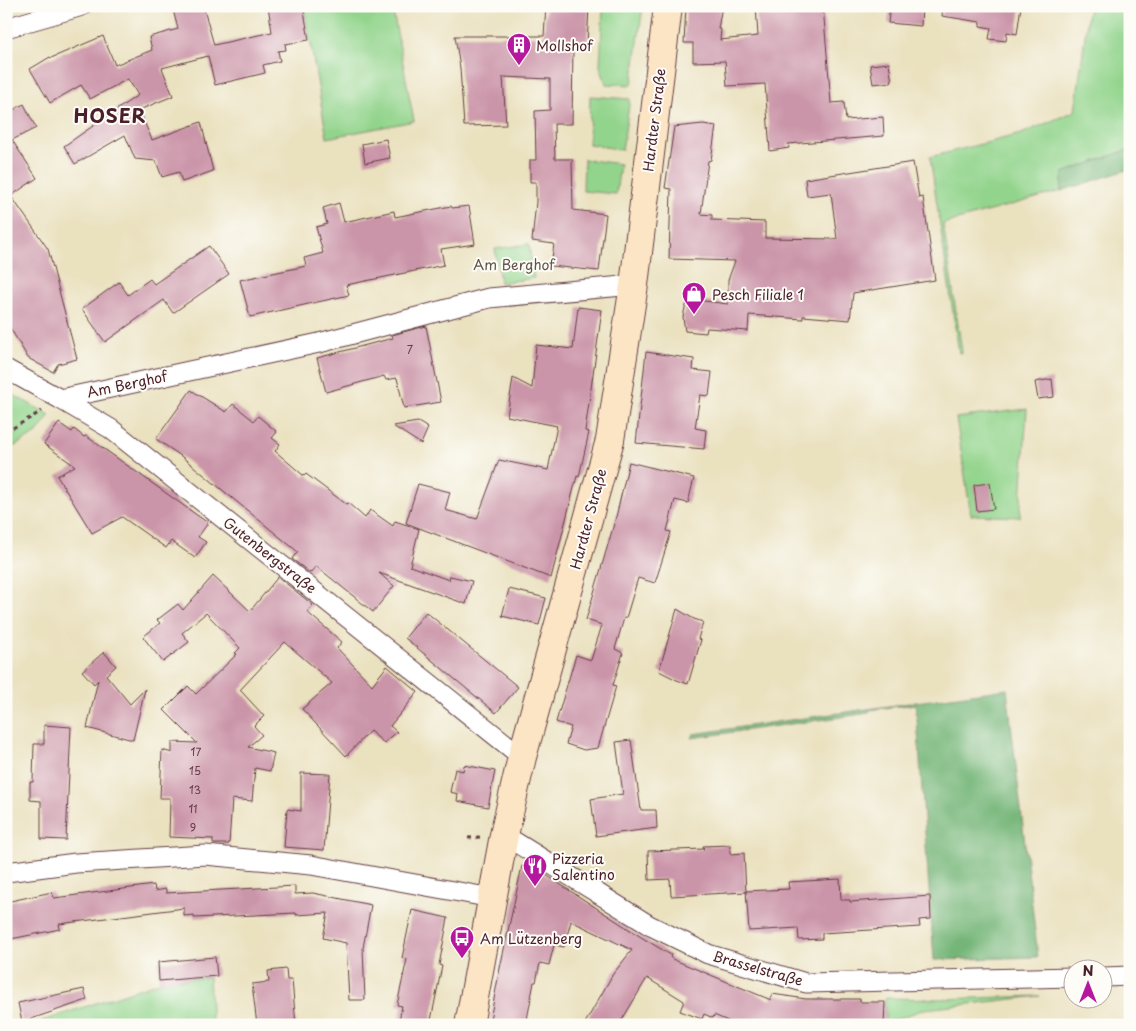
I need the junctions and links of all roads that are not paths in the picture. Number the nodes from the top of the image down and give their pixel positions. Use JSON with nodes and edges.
{"nodes":[{"id":1,"x":82,"y":6,"type":"edge"},
{"id":2,"x":668,"y":6,"type":"edge"},
{"id":3,"x":6,"y":28,"type":"edge"},
{"id":4,"x":634,"y":285,"type":"junction"},
{"id":5,"x":6,"y":369,"type":"edge"},
{"id":6,"x":60,"y":399,"type":"junction"},
{"id":7,"x":522,"y":756,"type":"junction"},
{"id":8,"x":504,"y":835,"type":"junction"},
{"id":9,"x":6,"y":872,"type":"edge"},
{"id":10,"x":492,"y":898,"type":"junction"},
{"id":11,"x":1114,"y":976,"type":"edge"},
{"id":12,"x":1130,"y":976,"type":"edge"},
{"id":13,"x":1064,"y":977,"type":"edge"},
{"id":14,"x":469,"y":1025,"type":"edge"}],
"edges":[{"from":1,"to":3,"type":"street"},
{"from":2,"to":4,"type":"main road","name":"Hardter Straße"},
{"from":4,"to":6,"type":"street","name":"Am Berghof"},
{"from":4,"to":7,"type":"main road","name":"Hardter Straße"},
{"from":5,"to":6,"type":"street","name":"Gutenbergstraße"},
{"from":6,"to":7,"type":"street","name":"Gutenbergstraße"},
{"from":7,"to":8,"type":"main road","name":"Hardter Straße"},
{"from":8,"to":10,"type":"main road","name":"Hardter Straße"},
{"from":8,"to":13,"type":"street","name":"Brasselstraße"},
{"from":9,"to":10,"type":"street"},
{"from":10,"to":14,"type":"main road","name":"Hardter Straße"},
{"from":11,"to":12,"type":"street"}]}
